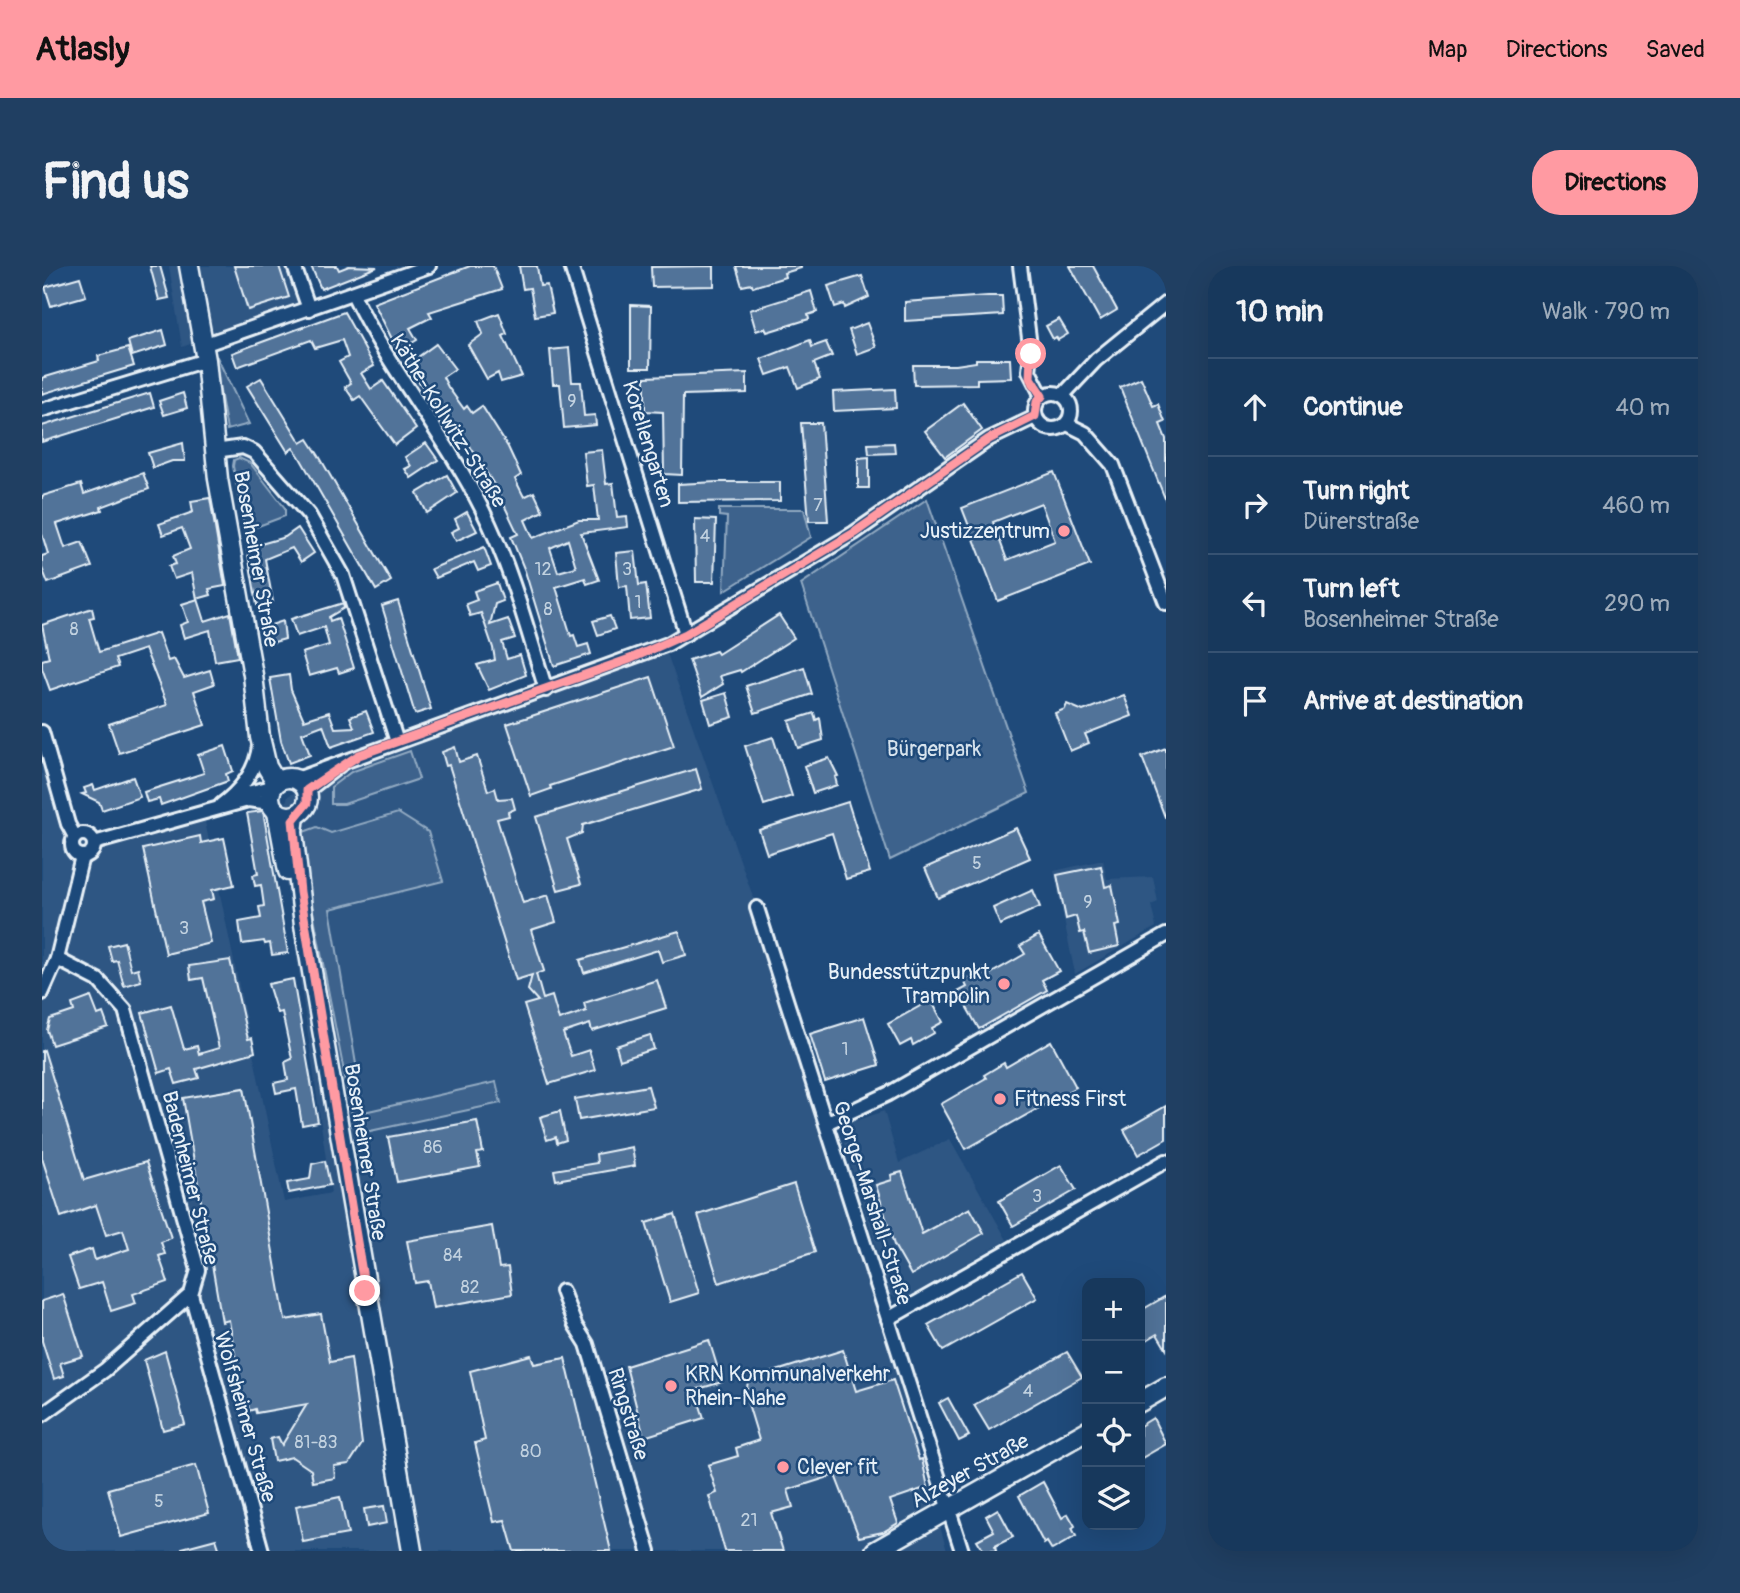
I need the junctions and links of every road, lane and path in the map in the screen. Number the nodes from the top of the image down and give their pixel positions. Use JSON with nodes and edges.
{"nodes":[{"id":1,"x":178,"y":266,"type":"edge"},
{"id":2,"x":189,"y":266,"type":"edge"},
{"id":3,"x":294,"y":266,"type":"edge"},
{"id":4,"x":429,"y":266,"type":"edge"},
{"id":5,"x":572,"y":266,"type":"edge"},
{"id":6,"x":1020,"y":266,"type":"edge"},
{"id":7,"x":353,"y":293,"type":"junction"},
{"id":8,"x":1166,"y":303,"type":"edge"},
{"id":9,"x":309,"y":309,"type":"junction"},
{"id":10,"x":201,"y":356,"type":"junction"},
{"id":11,"x":1063,"y":395,"type":"junction"},
{"id":12,"x":1042,"y":396,"type":"junction"},
{"id":13,"x":42,"y":411,"type":"edge"},
{"id":14,"x":1035,"y":416,"type":"junction"},
{"id":15,"x":1067,"y":424,"type":"junction"},
{"id":16,"x":215,"y":451,"type":"junction"},
{"id":17,"x":1166,"y":603,"type":"edge"},
{"id":18,"x":686,"y":634,"type":"junction"},
{"id":19,"x":253,"y":675,"type":"junction"},
{"id":20,"x":547,"y":690,"type":"junction"},
{"id":21,"x":42,"y":732,"type":"edge"},
{"id":22,"x":260,"y":737,"type":"junction"},
{"id":23,"x":397,"y":742,"type":"junction"},
{"id":24,"x":285,"y":793,"type":"junction"},
{"id":25,"x":232,"y":797,"type":"junction"},
{"id":26,"x":218,"y":807,"type":"junction"},
{"id":27,"x":75,"y":837,"type":"junction"},
{"id":28,"x":94,"y":844,"type":"junction"},
{"id":29,"x":82,"y":856,"type":"junction"},
{"id":30,"x":757,"y":908,"type":"dead end"},
{"id":31,"x":304,"y":925,"type":"junction"},
{"id":32,"x":1166,"y":935,"type":"edge"},
{"id":33,"x":57,"y":959,"type":"junction"},
{"id":34,"x":42,"y":993,"type":"edge"},
{"id":35,"x":826,"y":1124,"type":"junction"},
{"id":36,"x":1166,"y":1161,"type":"edge"},
{"id":37,"x":562,"y":1290,"type":"dead end"},
{"id":38,"x":191,"y":1294,"type":"junction"},
{"id":39,"x":888,"y":1319,"type":"junction"},
{"id":40,"x":1166,"y":1387,"type":"edge"},
{"id":41,"x":1145,"y":1399,"type":"edge"},
{"id":42,"x":42,"y":1415,"type":"edge"},
{"id":43,"x":1082,"y":1435,"type":"edge"},
{"id":44,"x":948,"y":1510,"type":"junction"},
{"id":45,"x":262,"y":1551,"type":"edge"},
{"id":46,"x":412,"y":1551,"type":"edge"},
{"id":47,"x":649,"y":1551,"type":"edge"},
{"id":48,"x":875,"y":1551,"type":"edge"},
{"id":49,"x":962,"y":1551,"type":"edge"}],
"edges":[{"from":1,"to":10,"type":"street","name":"Bosenheimer Straße"},
{"from":2,"to":10,"type":"street","name":"Bosenheimer Straße"},
{"from":3,"to":9,"type":"street"},
{"from":4,"to":7,"type":"street"},
{"from":5,"to":18,"type":"street","name":"Korellengarten"},
{"from":6,"to":12,"type":"street"},
{"from":7,"to":9,"type":"street"},
{"from":7,"to":20,"type":"street","name":"Käthe-Kollwitz-Straße"},
{"from":8,"to":11,"type":"street"},
{"from":9,"to":10,"type":"street"},
{"from":10,"to":13,"type":"street"},
{"from":10,"to":16,"type":"street","name":"Bosenheimer Straße"},
{"from":11,"to":12,"type":"street"},
{"from":11,"to":15,"type":"street"},
{"from":12,"to":14,"type":"street"},
{"from":14,"to":15,"type":"street"},
{"from":14,"to":18,"type":"street"},
{"from":15,"to":17,"type":"street"},
{"from":16,"to":19,"type":"street","name":"Bosenheimer Straße"},
{"from":16,"to":23,"type":"street"},
{"from":18,"to":20,"type":"street"},
{"from":19,"to":22,"type":"street","name":"Bosenheimer Straße"},
{"from":19,"to":24,"type":"street","name":"Bosenheimer Straße"},
{"from":20,"to":23,"type":"street"},
{"from":21,"to":27,"type":"street"},
{"from":22,"to":24,"type":"street","name":"Bosenheimer Straße"},
{"from":22,"to":25,"type":"street"},
{"from":23,"to":24,"type":"street"},
{"from":24,"to":25,"type":"street"},
{"from":24,"to":26,"type":"street"},
{"from":24,"to":31,"type":"street","name":"Bosenheimer Straße"},
{"from":24,"to":31,"type":"street","name":"Bosenheimer Straße"},
{"from":25,"to":26,"type":"street"},
{"from":26,"to":28,"type":"street"},
{"from":27,"to":28,"type":"street"},
{"from":27,"to":29,"type":"street"},
{"from":28,"to":29,"type":"street"},
{"from":29,"to":33,"type":"street"},
{"from":30,"to":35,"type":"street","name":"George-Marshall-Straße"},
{"from":31,"to":46,"type":"street","name":"Bosenheimer Straße"},
{"from":32,"to":35,"type":"street"},
{"from":33,"to":34,"type":"street"},
{"from":33,"to":38,"type":"street","name":"Badenheimer Straße"},
{"from":35,"to":39,"type":"street","name":"George-Marshall-Straße"},
{"from":36,"to":39,"type":"street"},
{"from":37,"to":47,"type":"street","name":"Ringstraße"},
{"from":38,"to":42,"type":"street","name":"Badenheimer Straße"},
{"from":38,"to":45,"type":"street","name":"Wolfsheimer Straße"},
{"from":39,"to":44,"type":"street","name":"George-Marshall-Straße"},
{"from":40,"to":41,"type":"street"},
{"from":43,"to":44,"type":"street","name":"Alzeyer Straße"},
{"from":44,"to":48,"type":"street","name":"Alzeyer Straße"},
{"from":44,"to":49,"type":"street","name":"George-Marshall-Straße"}]}
